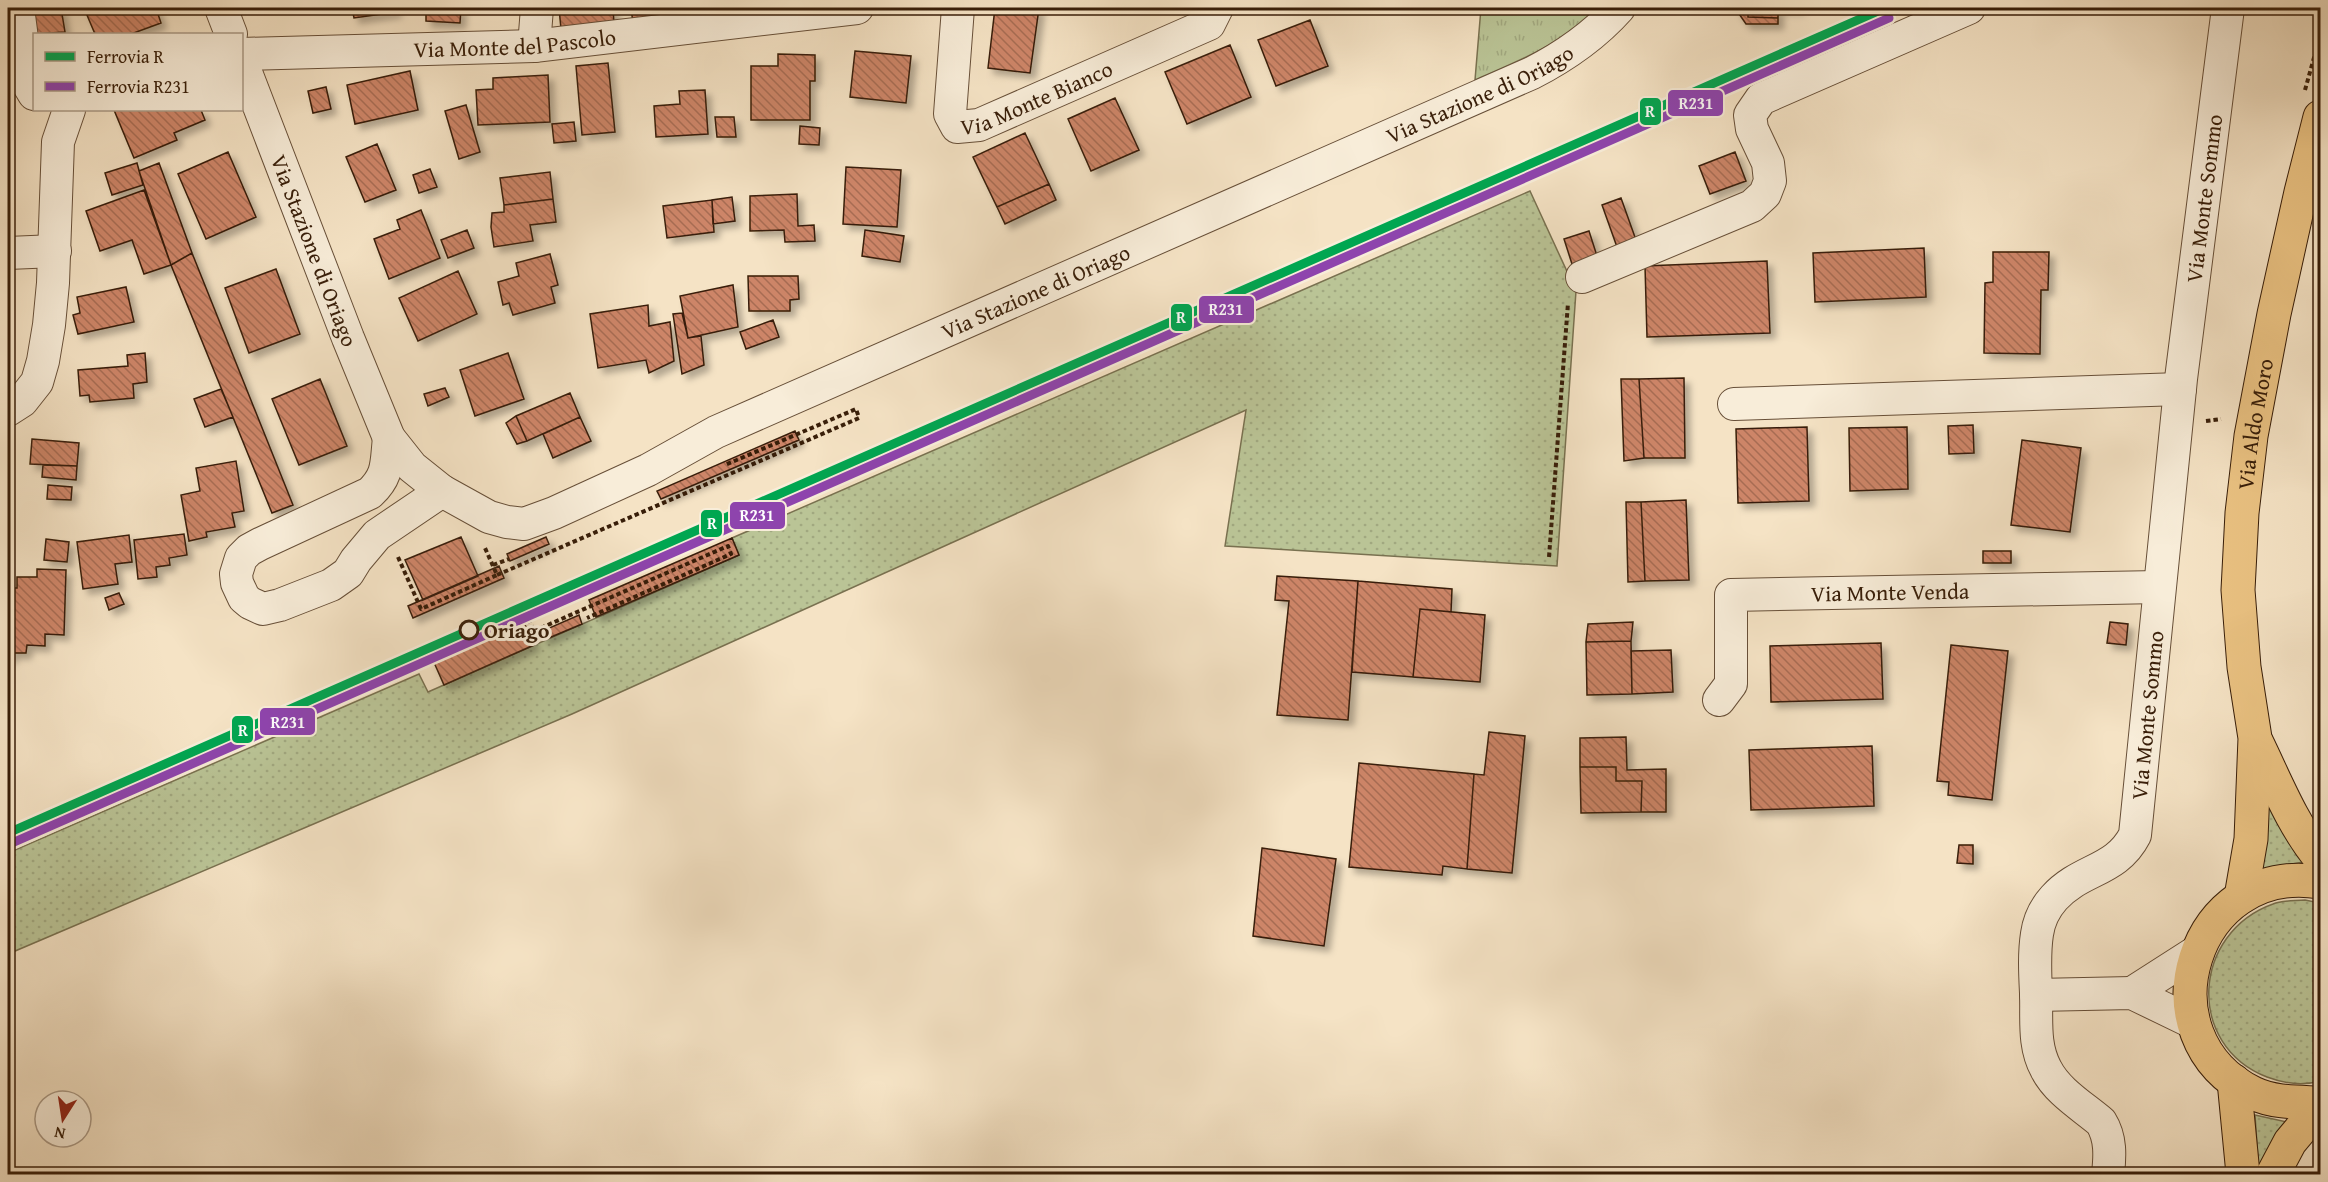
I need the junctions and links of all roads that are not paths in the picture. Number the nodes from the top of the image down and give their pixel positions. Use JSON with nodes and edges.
{"nodes":[{"id":1,"x":18,"y":8,"type":"edge"},
{"id":2,"x":221,"y":8,"type":"edge"},
{"id":3,"x":537,"y":8,"type":"edge"},
{"id":4,"x":857,"y":8,"type":"edge"},
{"id":5,"x":958,"y":8,"type":"edge"},
{"id":6,"x":1217,"y":8,"type":"edge"},
{"id":7,"x":1619,"y":8,"type":"edge"},
{"id":8,"x":1969,"y":8,"type":"edge"},
{"id":9,"x":2228,"y":8,"type":"edge"},
{"id":10,"x":231,"y":33,"type":"edge"},
{"id":11,"x":534,"y":46,"type":"junction"},
{"id":12,"x":243,"y":54,"type":"edge"},
{"id":13,"x":243,"y":65,"type":"edge"},
{"id":14,"x":33,"y":92,"type":"edge"},
{"id":15,"x":69,"y":111,"type":"edge"},
{"id":16,"x":2320,"y":117,"type":"edge"},
{"id":17,"x":55,"y":251,"type":"junction"},
{"id":18,"x":8,"y":253,"type":"edge"},
{"id":19,"x":1582,"y":277,"type":"road end"},
{"id":20,"x":2180,"y":389,"type":"junction"},
{"id":21,"x":1734,"y":404,"type":"dead end"},
{"id":22,"x":8,"y":410,"type":"edge"},
{"id":23,"x":389,"y":438,"type":"junction"},
{"id":24,"x":442,"y":491,"type":"junction"},
{"id":25,"x":2159,"y":587,"type":"junction"},
{"id":26,"x":1719,"y":700,"type":"dead end"},
{"id":27,"x":2255,"y":738,"type":"junction"},
{"id":28,"x":2320,"y":858,"type":"edge"},
{"id":29,"x":2320,"y":882,"type":"edge"},
{"id":30,"x":2241,"y":897,"type":"junction"},
{"id":31,"x":2196,"y":952,"type":"junction"},
{"id":32,"x":2132,"y":993,"type":"junction"},
{"id":33,"x":2036,"y":995,"type":"junction"},
{"id":34,"x":2194,"y":1023,"type":"junction"},
{"id":35,"x":2234,"y":1081,"type":"junction"},
{"id":36,"x":2320,"y":1105,"type":"edge"},
{"id":37,"x":2108,"y":1174,"type":"edge"},
{"id":38,"x":2243,"y":1174,"type":"edge"},
{"id":39,"x":2273,"y":1174,"type":"edge"}],
"edges":[{"from":1,"to":14,"type":"street"},
{"from":2,"to":10,"type":"street"},
{"from":3,"to":11,"type":"street"},
{"from":4,"to":11,"type":"street","name":"Via Monte del Pascolo"},
{"from":5,"to":6,"type":"street","name":"Via Monte Bianco"},
{"from":7,"to":24,"type":"street","name":"Via Stazione di Oriago"},
{"from":8,"to":19,"type":"street"},
{"from":9,"to":20,"type":"street","name":"Via Monte Sommo"},
{"from":11,"to":12,"type":"street","name":"Via Monte del Pascolo"},
{"from":13,"to":23,"type":"street","name":"Via Stazione di Oriago"},
{"from":15,"to":17,"type":"street"},
{"from":16,"to":27,"type":"main road","name":"Via Aldo Moro"},
{"from":17,"to":18,"type":"street"},
{"from":17,"to":22,"type":"street"},
{"from":20,"to":21,"type":"street"},
{"from":20,"to":25,"type":"street","name":"Via Monte Sommo"},
{"from":23,"to":24,"type":"street","name":"Via Stazione di Oriago"},
{"from":23,"to":24,"type":"street","name":"Via Stazione di Oriago"},
{"from":25,"to":26,"type":"street","name":"Via Monte Venda"},
{"from":25,"to":33,"type":"street","name":"Via Monte Sommo"},
{"from":27,"to":28,"type":"main road","name":"Via Aldo Moro"},
{"from":27,"to":30,"type":"main road","name":"Via Aldo Moro"},
{"from":29,"to":30,"type":"main road"},
{"from":30,"to":31,"type":"main road"},
{"from":31,"to":32,"type":"street"},
{"from":31,"to":34,"type":"main road"},
{"from":32,"to":33,"type":"street"},
{"from":32,"to":34,"type":"street"},
{"from":33,"to":37,"type":"street","name":"Via Monte Sommo"},
{"from":34,"to":35,"type":"main road"},
{"from":35,"to":36,"type":"main road"},
{"from":35,"to":38,"type":"main road"},
{"from":36,"to":39,"type":"main road"}]}
